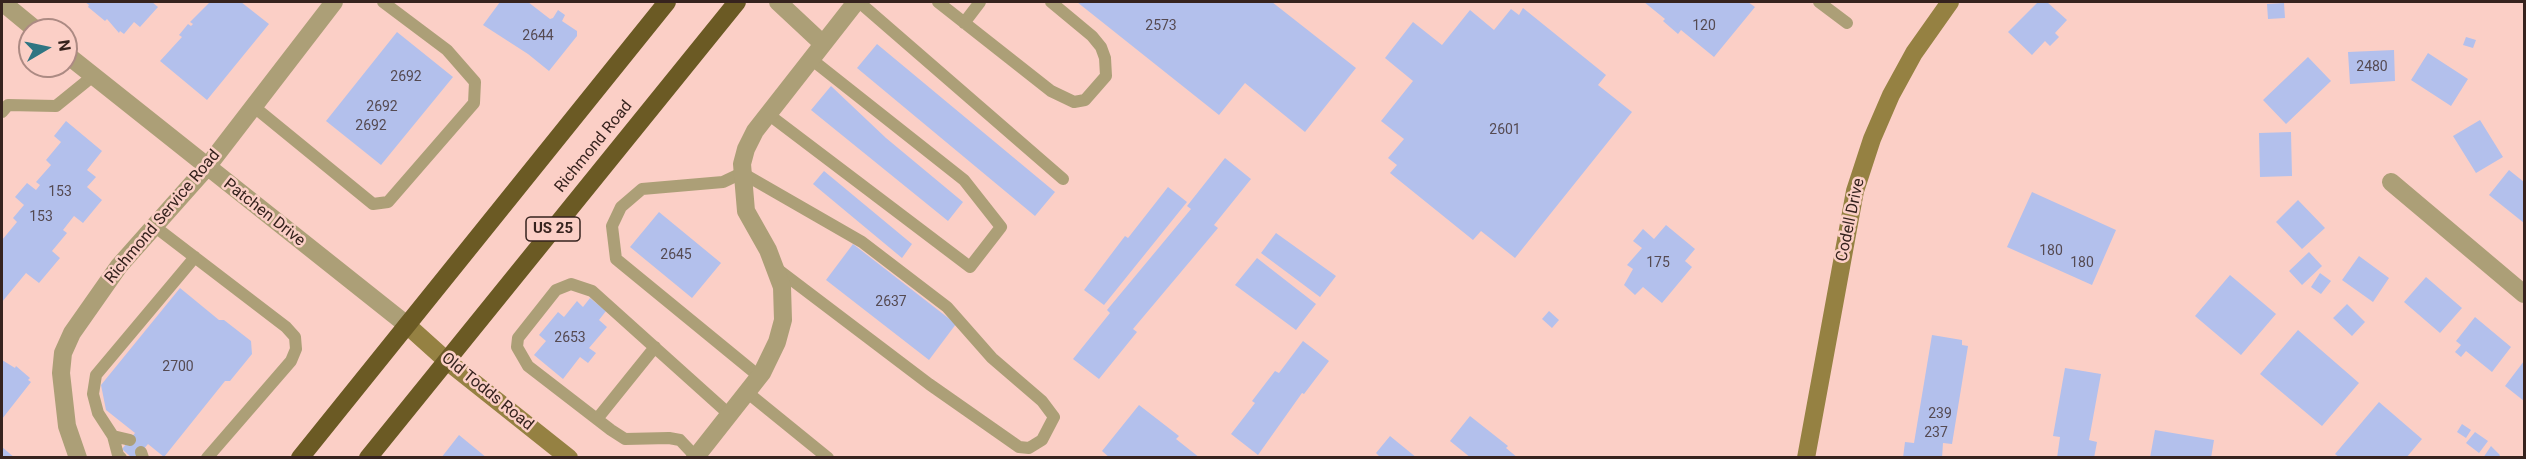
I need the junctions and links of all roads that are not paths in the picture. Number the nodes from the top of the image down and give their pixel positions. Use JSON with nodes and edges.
{"nodes":[{"id":1,"x":2,"y":2,"type":"edge"},
{"id":2,"x":334,"y":2,"type":"edge"},
{"id":3,"x":383,"y":2,"type":"edge"},
{"id":4,"x":667,"y":2,"type":"edge"},
{"id":5,"x":737,"y":2,"type":"edge"},
{"id":6,"x":778,"y":2,"type":"edge"},
{"id":7,"x":857,"y":2,"type":"edge"},
{"id":8,"x":938,"y":2,"type":"edge"},
{"id":9,"x":980,"y":2,"type":"edge"},
{"id":10,"x":1051,"y":2,"type":"edge"},
{"id":11,"x":1819,"y":2,"type":"edge"},
{"id":12,"x":1950,"y":2,"type":"edge"},
{"id":13,"x":21,"y":18,"type":"edge"},
{"id":14,"x":964,"y":23,"type":"junction"},
{"id":15,"x":1847,"y":23,"type":"dead end"},
{"id":16,"x":823,"y":44,"type":"junction"},
{"id":17,"x":811,"y":59,"type":"junction"},
{"id":18,"x":78,"y":64,"type":"edge"},
{"id":19,"x":93,"y":76,"type":"junction"},
{"id":20,"x":253,"y":106,"type":"junction"},
{"id":21,"x":2,"y":112,"type":"edge"},
{"id":22,"x":768,"y":114,"type":"junction"},
{"id":23,"x":207,"y":167,"type":"junction"},
{"id":24,"x":742,"y":173,"type":"junction"},
{"id":25,"x":1063,"y":178,"type":"dead end"},
{"id":26,"x":2391,"y":182,"type":"dead end"},
{"id":27,"x":154,"y":226,"type":"junction"},
{"id":28,"x":195,"y":257,"type":"junction"},
{"id":29,"x":775,"y":267,"type":"junction"},
{"id":30,"x":2524,"y":294,"type":"edge"},
{"id":31,"x":407,"y":326,"type":"junction"},
{"id":32,"x":655,"y":347,"type":"junction"},
{"id":33,"x":447,"y":361,"type":"junction"},
{"id":34,"x":760,"y":376,"type":"junction"},
{"id":35,"x":748,"y":393,"type":"junction"},
{"id":36,"x":730,"y":416,"type":"junction"},
{"id":37,"x":597,"y":419,"type":"junction"},
{"id":38,"x":113,"y":436,"type":"junction"},
{"id":39,"x":804,"y":438,"type":"junction"},
{"id":40,"x":130,"y":440,"type":"dead end"},
{"id":41,"x":696,"y":457,"type":"edge"},
{"id":42,"x":78,"y":458,"type":"edge"},
{"id":43,"x":121,"y":458,"type":"edge"},
{"id":44,"x":207,"y":458,"type":"edge"},
{"id":45,"x":300,"y":458,"type":"edge"},
{"id":46,"x":368,"y":458,"type":"edge"},
{"id":47,"x":569,"y":458,"type":"edge"},
{"id":48,"x":811,"y":458,"type":"edge"},
{"id":49,"x":828,"y":458,"type":"edge"},
{"id":50,"x":1806,"y":458,"type":"edge"}],
"edges":[{"from":1,"to":13,"type":"street"},
{"from":2,"to":20,"type":"street","name":"Richmond Service Road"},
{"from":3,"to":20,"type":"lane"},
{"from":4,"to":31,"type":"highway","name":"Richmond Road"},
{"from":5,"to":33,"type":"highway","name":"Richmond Road","number":"US 25"},
{"from":6,"to":16,"type":"street"},
{"from":7,"to":16,"type":"street"},
{"from":7,"to":25,"type":"lane"},
{"from":8,"to":14,"type":"lane"},
{"from":9,"to":14,"type":"lane"},
{"from":10,"to":14,"type":"lane"},
{"from":11,"to":15,"type":"lane"},
{"from":12,"to":50,"type":"street","name":"Codell Drive"},
{"from":16,"to":17,"type":"street"},
{"from":17,"to":22,"type":"street"},
{"from":17,"to":22,"type":"lane"},
{"from":18,"to":19,"type":"street","name":"Patchen Drive"},
{"from":19,"to":21,"type":"lane"},
{"from":19,"to":23,"type":"street","name":"Patchen Drive"},
{"from":20,"to":23,"type":"street","name":"Richmond Service Road"},
{"from":22,"to":24,"type":"street"},
{"from":23,"to":27,"type":"street","name":"Richmond Service Road"},
{"from":23,"to":31,"type":"street","name":"Patchen Drive"},
{"from":24,"to":29,"type":"street"},
{"from":24,"to":29,"type":"lane"},
{"from":24,"to":34,"type":"lane"},
{"from":26,"to":30,"type":"street"},
{"from":27,"to":28,"type":"lane"},
{"from":27,"to":42,"type":"street","name":"Richmond Service Road"},
{"from":28,"to":38,"type":"lane"},
{"from":28,"to":44,"type":"lane"},
{"from":29,"to":34,"type":"street"},
{"from":31,"to":33,"type":"street","name":"Old Todds Road"},
{"from":31,"to":45,"type":"highway","name":"Richmond Road"},
{"from":32,"to":36,"type":"lane"},
{"from":32,"to":37,"type":"lane"},
{"from":32,"to":37,"type":"lane"},
{"from":33,"to":46,"type":"highway","name":"Richmond Road","number":"US 25"},
{"from":33,"to":47,"type":"street","name":"Old Todds Road"},
{"from":34,"to":35,"type":"street"},
{"from":35,"to":36,"type":"street"},
{"from":35,"to":39,"type":"lane"},
{"from":36,"to":41,"type":"street"},
{"from":37,"to":41,"type":"lane"},
{"from":38,"to":40,"type":"lane"},
{"from":38,"to":43,"type":"lane"},
{"from":39,"to":48,"type":"lane"},
{"from":39,"to":49,"type":"lane"}]}
